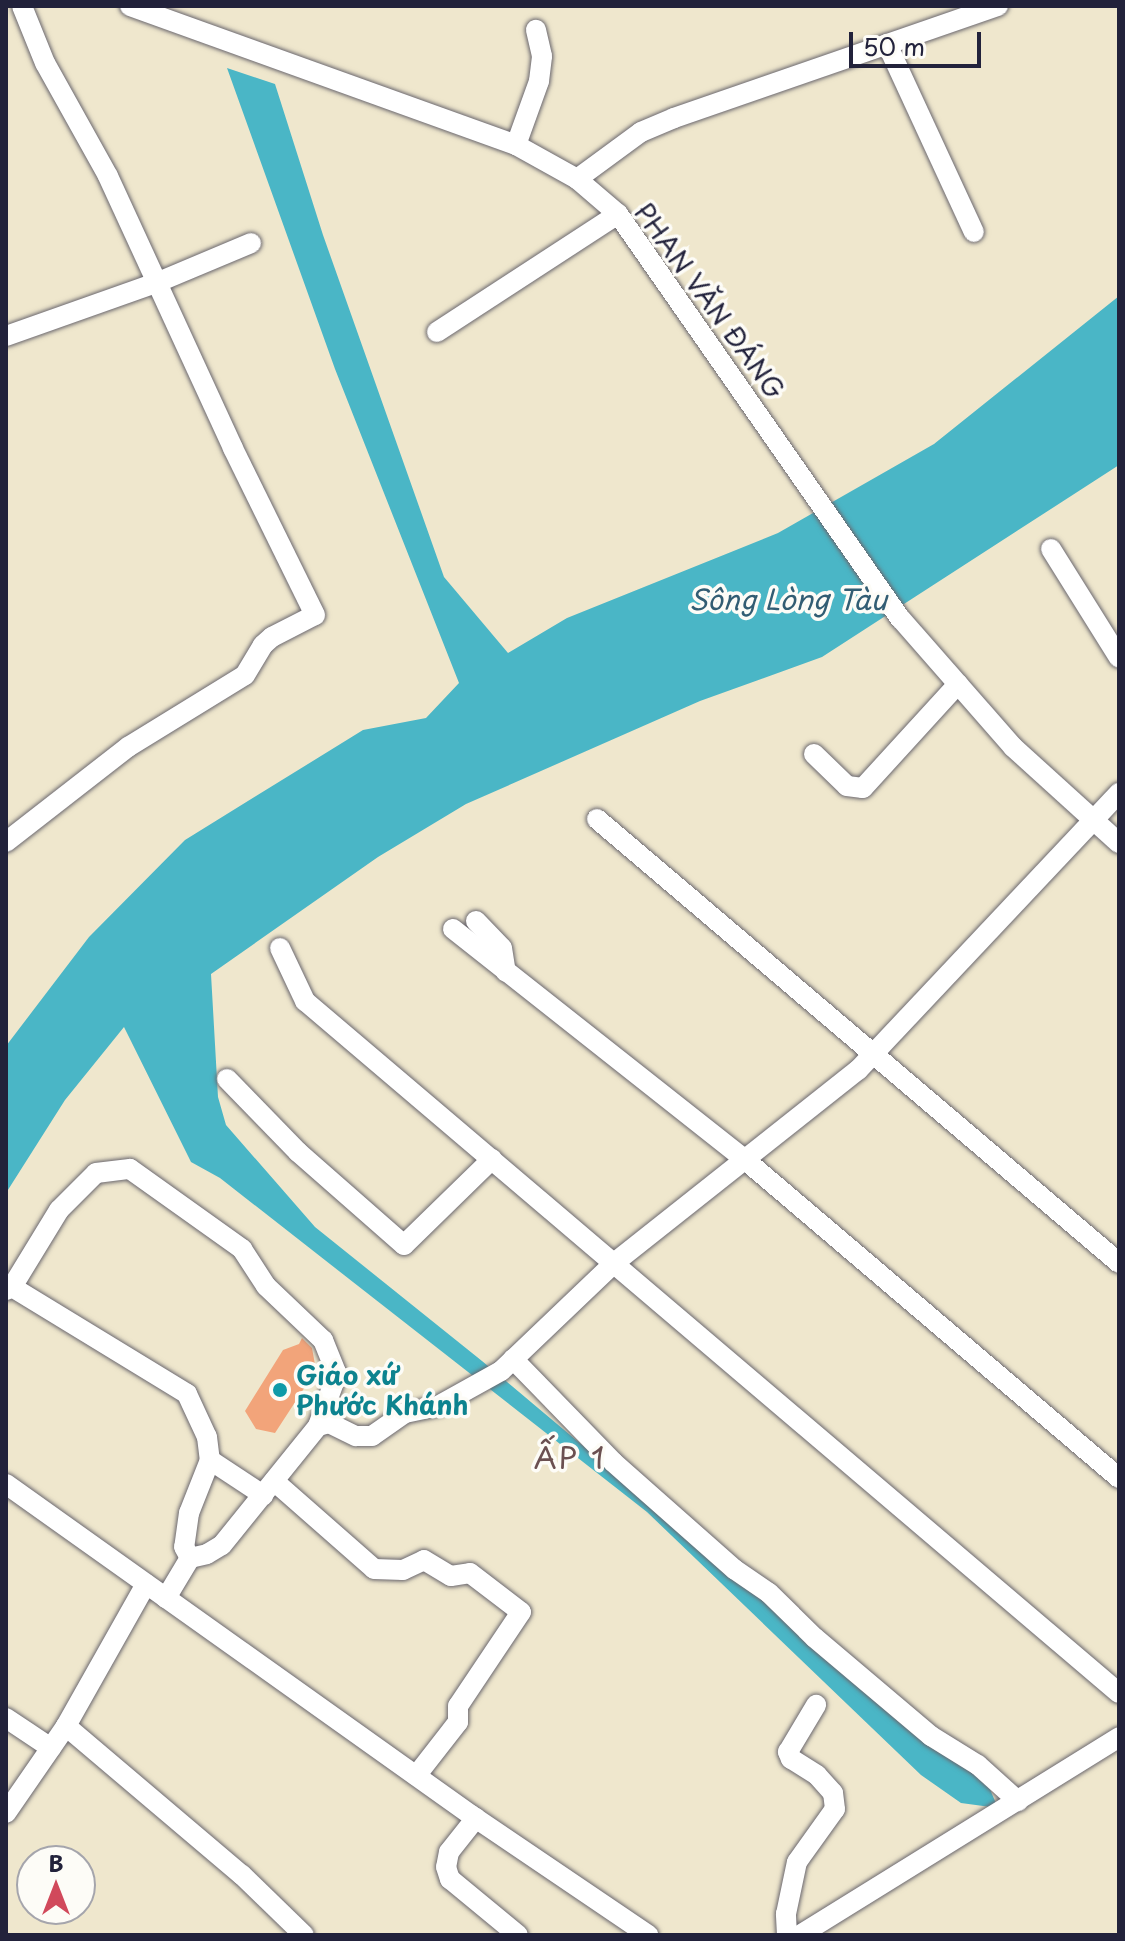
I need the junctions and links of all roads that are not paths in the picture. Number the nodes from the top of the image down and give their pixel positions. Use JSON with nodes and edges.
{"nodes":[{"id":1,"x":22,"y":6,"type":"edge"},
{"id":2,"x":130,"y":6,"type":"edge"},
{"id":3,"x":998,"y":6,"type":"edge"},
{"id":4,"x":536,"y":30,"type":"dead end"},
{"id":5,"x":887,"y":44,"type":"junction"},
{"id":6,"x":516,"y":145,"type":"junction"},
{"id":7,"x":577,"y":179,"type":"junction"},
{"id":8,"x":618,"y":214,"type":"junction"},
{"id":9,"x":974,"y":232,"type":"dead end"},
{"id":10,"x":251,"y":243,"type":"dead end"},
{"id":11,"x":156,"y":283,"type":"junction"},
{"id":12,"x":437,"y":332,"type":"dead end"},
{"id":13,"x":6,"y":336,"type":"edge"},
{"id":14,"x":1051,"y":549,"type":"dead end"},
{"id":15,"x":1119,"y":658,"type":"edge"},
{"id":16,"x":958,"y":684,"type":"junction"},
{"id":17,"x":814,"y":754,"type":"dead end"},
{"id":18,"x":1119,"y":793,"type":"edge"},
{"id":19,"x":1097,"y":816,"type":"junction"},
{"id":20,"x":597,"y":819,"type":"dead end"},
{"id":21,"x":6,"y":842,"type":"edge"},
{"id":22,"x":1119,"y":843,"type":"edge"},
{"id":23,"x":476,"y":921,"type":"dead end"},
{"id":24,"x":453,"y":929,"type":"dead end"},
{"id":25,"x":280,"y":948,"type":"dead end"},
{"id":26,"x":506,"y":972,"type":"junction"},
{"id":27,"x":874,"y":1054,"type":"junction"},
{"id":28,"x":227,"y":1079,"type":"dead end"},
{"id":29,"x":743,"y":1158,"type":"junction"},
{"id":30,"x":492,"y":1159,"type":"junction"},
{"id":31,"x":1119,"y":1263,"type":"edge"},
{"id":32,"x":613,"y":1264,"type":"junction"},
{"id":33,"x":9,"y":1288,"type":"edge"},
{"id":34,"x":507,"y":1365,"type":"junction"},
{"id":35,"x":318,"y":1426,"type":"junction"},
{"id":36,"x":210,"y":1460,"type":"junction"},
{"id":37,"x":1119,"y":1478,"type":"edge"},
{"id":38,"x":6,"y":1484,"type":"edge"},
{"id":39,"x":268,"y":1488,"type":"junction"},
{"id":40,"x":190,"y":1558,"type":"junction"},
{"id":41,"x":146,"y":1584,"type":"junction"},
{"id":42,"x":166,"y":1598,"type":"junction"},
{"id":43,"x":1119,"y":1693,"type":"edge"},
{"id":44,"x":816,"y":1705,"type":"dead end"},
{"id":45,"x":6,"y":1718,"type":"edge"},
{"id":46,"x":66,"y":1726,"type":"junction"},
{"id":47,"x":1119,"y":1737,"type":"edge"},
{"id":48,"x":51,"y":1748,"type":"junction"},
{"id":49,"x":416,"y":1776,"type":"junction"},
{"id":50,"x":1018,"y":1801,"type":"junction"},
{"id":51,"x":6,"y":1813,"type":"edge"},
{"id":52,"x":476,"y":1818,"type":"junction"},
{"id":53,"x":304,"y":1935,"type":"edge"},
{"id":54,"x":518,"y":1935,"type":"edge"},
{"id":55,"x":648,"y":1935,"type":"edge"},
{"id":56,"x":787,"y":1935,"type":"edge"},
{"id":57,"x":800,"y":1935,"type":"edge"}],
"edges":[{"from":1,"to":11,"type":"street"},
{"from":2,"to":6,"type":"street","name":"PHAN VĂN ĐÁNG"},
{"from":3,"to":5,"type":"street"},
{"from":4,"to":6,"type":"street"},
{"from":5,"to":7,"type":"street"},
{"from":5,"to":9,"type":"street"},
{"from":6,"to":7,"type":"street","name":"PHAN VĂN ĐÁNG"},
{"from":7,"to":8,"type":"street","name":"PHAN VĂN ĐÁNG"},
{"from":8,"to":12,"type":"street"},
{"from":8,"to":16,"type":"street","name":"PHAN VĂN ĐÁNG"},
{"from":10,"to":11,"type":"street"},
{"from":11,"to":13,"type":"street"},
{"from":11,"to":21,"type":"street"},
{"from":14,"to":15,"type":"street"},
{"from":16,"to":17,"type":"street"},
{"from":16,"to":19,"type":"street","name":"PHAN VĂN ĐÁNG"},
{"from":18,"to":19,"type":"street"},
{"from":19,"to":22,"type":"street","name":"PHAN VĂN ĐÁNG"},
{"from":19,"to":27,"type":"street"},
{"from":20,"to":27,"type":"street"},
{"from":23,"to":26,"type":"street"},
{"from":24,"to":26,"type":"street"},
{"from":25,"to":30,"type":"street"},
{"from":26,"to":29,"type":"street"},
{"from":27,"to":29,"type":"street"},
{"from":27,"to":31,"type":"street"},
{"from":28,"to":30,"type":"street"},
{"from":29,"to":32,"type":"street"},
{"from":29,"to":37,"type":"street"},
{"from":30,"to":32,"type":"street"},
{"from":32,"to":34,"type":"street"},
{"from":32,"to":43,"type":"street"},
{"from":33,"to":35,"type":"street"},
{"from":33,"to":36,"type":"street"},
{"from":34,"to":35,"type":"street"},
{"from":34,"to":50,"type":"street"},
{"from":35,"to":39,"type":"street"},
{"from":36,"to":39,"type":"street"},
{"from":36,"to":40,"type":"street"},
{"from":38,"to":41,"type":"street"},
{"from":39,"to":40,"type":"street"},
{"from":39,"to":49,"type":"street"},
{"from":40,"to":42,"type":"street"},
{"from":41,"to":42,"type":"street"},
{"from":41,"to":46,"type":"street"},
{"from":42,"to":49,"type":"street"},
{"from":44,"to":56,"type":"street"},
{"from":45,"to":48,"type":"street"},
{"from":46,"to":48,"type":"street"},
{"from":46,"to":53,"type":"street"},
{"from":47,"to":50,"type":"street"},
{"from":48,"to":51,"type":"street"},
{"from":49,"to":52,"type":"street"},
{"from":50,"to":57,"type":"street"},
{"from":52,"to":54,"type":"street"},
{"from":52,"to":55,"type":"street"}]}
